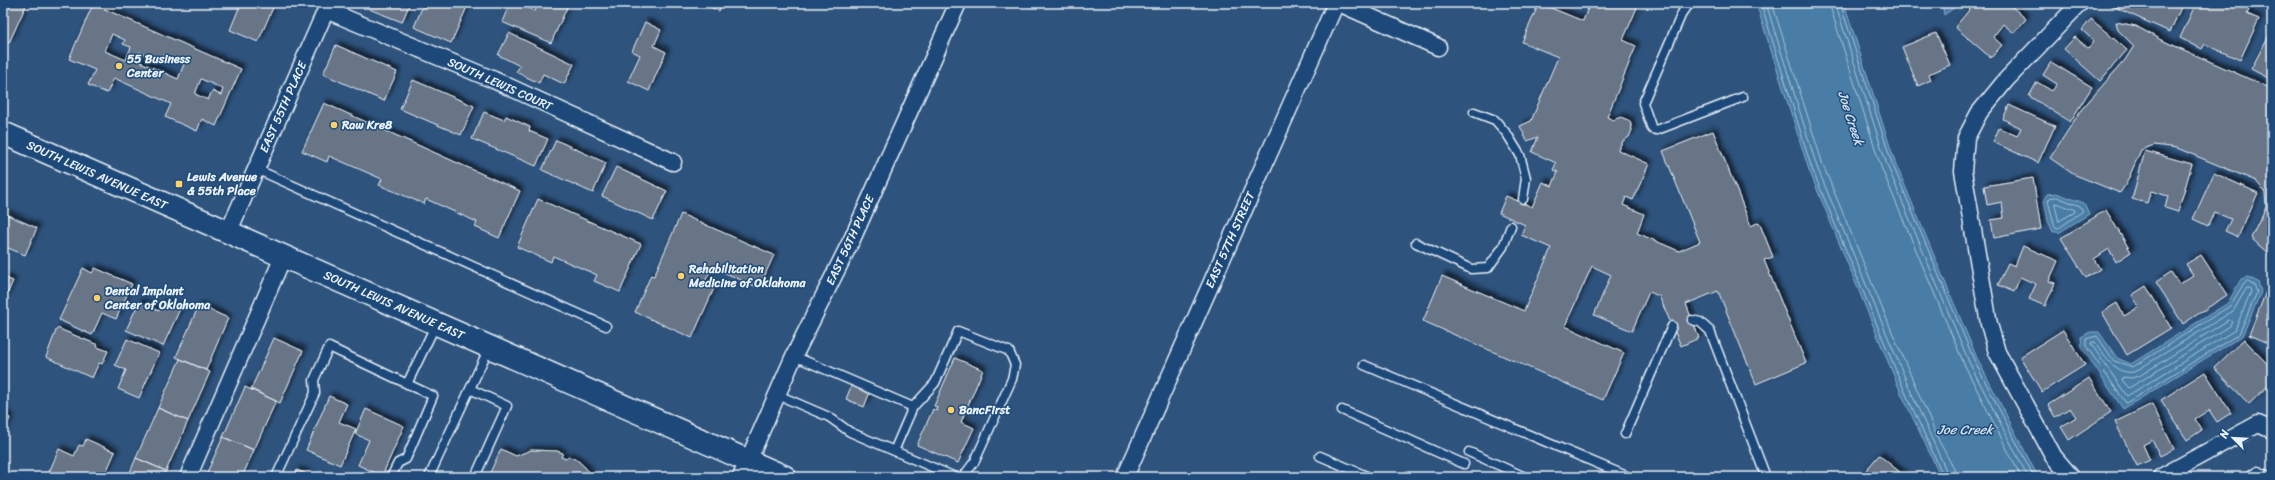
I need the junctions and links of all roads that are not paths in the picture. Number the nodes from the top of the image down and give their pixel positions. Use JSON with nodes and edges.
{"nodes":[{"id":1,"x":958,"y":3,"type":"edge"},
{"id":2,"x":1336,"y":3,"type":"edge"},
{"id":3,"x":1340,"y":3,"type":"edge"},
{"id":4,"x":1691,"y":3,"type":"edge"},
{"id":5,"x":2080,"y":3,"type":"edge"},
{"id":6,"x":328,"y":6,"type":"edge"},
{"id":7,"x":1438,"y":47,"type":"dead end"},
{"id":8,"x":1743,"y":97,"type":"dead end"},
{"id":9,"x":1474,"y":112,"type":"dead end"},
{"id":10,"x":3,"y":133,"type":"edge"},
{"id":11,"x":673,"y":162,"type":"dead end"},
{"id":12,"x":256,"y":169,"type":"junction"},
{"id":13,"x":1523,"y":199,"type":"dead end"},
{"id":14,"x":1511,"y":226,"type":"dead end"},
{"id":15,"x":228,"y":233,"type":"junction"},
{"id":16,"x":1416,"y":243,"type":"dead end"},
{"id":17,"x":283,"y":257,"type":"junction"},
{"id":18,"x":1692,"y":320,"type":"dead end"},
{"id":19,"x":436,"y":324,"type":"junction"},
{"id":20,"x":606,"y":326,"type":"dead end"},
{"id":21,"x":1672,"y":326,"type":"dead end"},
{"id":22,"x":489,"y":347,"type":"junction"},
{"id":23,"x":794,"y":356,"type":"junction"},
{"id":24,"x":1364,"y":365,"type":"dead end"},
{"id":25,"x":407,"y":384,"type":"junction"},
{"id":26,"x":470,"y":388,"type":"junction"},
{"id":27,"x":778,"y":395,"type":"junction"},
{"id":28,"x":913,"y":408,"type":"junction"},
{"id":29,"x":1342,"y":410,"type":"dead end"},
{"id":30,"x":2272,"y":430,"type":"edge"},
{"id":31,"x":1624,"y":434,"type":"dead end"},
{"id":32,"x":894,"y":451,"type":"junction"},
{"id":33,"x":1469,"y":452,"type":"dead end"},
{"id":34,"x":1320,"y":456,"type":"dead end"},
{"id":35,"x":1464,"y":464,"type":"dead end"},
{"id":36,"x":744,"y":469,"type":"edge"},
{"id":37,"x":188,"y":477,"type":"edge"},
{"id":38,"x":276,"y":477,"type":"edge"},
{"id":39,"x":392,"y":477,"type":"edge"},
{"id":40,"x":429,"y":477,"type":"edge"},
{"id":41,"x":475,"y":477,"type":"edge"},
{"id":42,"x":784,"y":477,"type":"edge"},
{"id":43,"x":955,"y":477,"type":"edge"},
{"id":44,"x":963,"y":477,"type":"edge"},
{"id":45,"x":1125,"y":477,"type":"edge"},
{"id":46,"x":1369,"y":477,"type":"edge"},
{"id":47,"x":1525,"y":477,"type":"edge"},
{"id":48,"x":1629,"y":477,"type":"edge"},
{"id":49,"x":1766,"y":477,"type":"edge"},
{"id":50,"x":2071,"y":477,"type":"edge"},
{"id":51,"x":2161,"y":477,"type":"edge"},
{"id":52,"x":2248,"y":477,"type":"edge"},
{"id":53,"x":2271,"y":477,"type":"edge"}],
"edges":[{"from":1,"to":23,"type":"street","name":"EAST 56TH PLACE"},
{"from":2,"to":45,"type":"street","name":"EAST 57TH STREET"},
{"from":3,"to":7,"type":"street"},
{"from":4,"to":8,"type":"lane"},
{"from":5,"to":50,"type":"street"},
{"from":6,"to":11,"type":"street","name":"SOUTH LEWIS COURT"},
{"from":6,"to":12,"type":"street","name":"EAST 55TH PLACE"},
{"from":9,"to":13,"type":"lane"},
{"from":10,"to":15,"type":"main road","name":"SOUTH LEWIS AVENUE EAST"},
{"from":12,"to":15,"type":"street","name":"EAST 55TH PLACE"},
{"from":12,"to":20,"type":"lane"},
{"from":14,"to":16,"type":"lane"},
{"from":15,"to":17,"type":"main road","name":"SOUTH LEWIS AVENUE EAST"},
{"from":17,"to":19,"type":"main road","name":"SOUTH LEWIS AVENUE EAST"},
{"from":17,"to":37,"type":"street"},
{"from":18,"to":49,"type":"lane"},
{"from":19,"to":22,"type":"main road","name":"SOUTH LEWIS AVENUE EAST"},
{"from":19,"to":25,"type":"lane"},
{"from":21,"to":31,"type":"lane"},
{"from":22,"to":26,"type":"lane"},
{"from":22,"to":36,"type":"main road","name":"SOUTH LEWIS AVENUE EAST"},
{"from":23,"to":27,"type":"street","name":"EAST 56TH PLACE"},
{"from":23,"to":28,"type":"lane"},
{"from":24,"to":48,"type":"lane"},
{"from":25,"to":38,"type":"lane"},
{"from":25,"to":39,"type":"lane"},
{"from":26,"to":40,"type":"lane"},
{"from":26,"to":41,"type":"lane"},
{"from":27,"to":32,"type":"lane"},
{"from":27,"to":36,"type":"street","name":"EAST 56TH PLACE"},
{"from":28,"to":32,"type":"lane"},
{"from":28,"to":44,"type":"lane"},
{"from":29,"to":35,"type":"lane"},
{"from":30,"to":51,"type":"street"},
{"from":32,"to":43,"type":"lane"},
{"from":33,"to":47,"type":"lane"},
{"from":34,"to":46,"type":"lane"},
{"from":36,"to":42,"type":"main road","name":"SOUTH LEWIS AVENUE EAST"},
{"from":52,"to":53,"type":"lane"}]}
